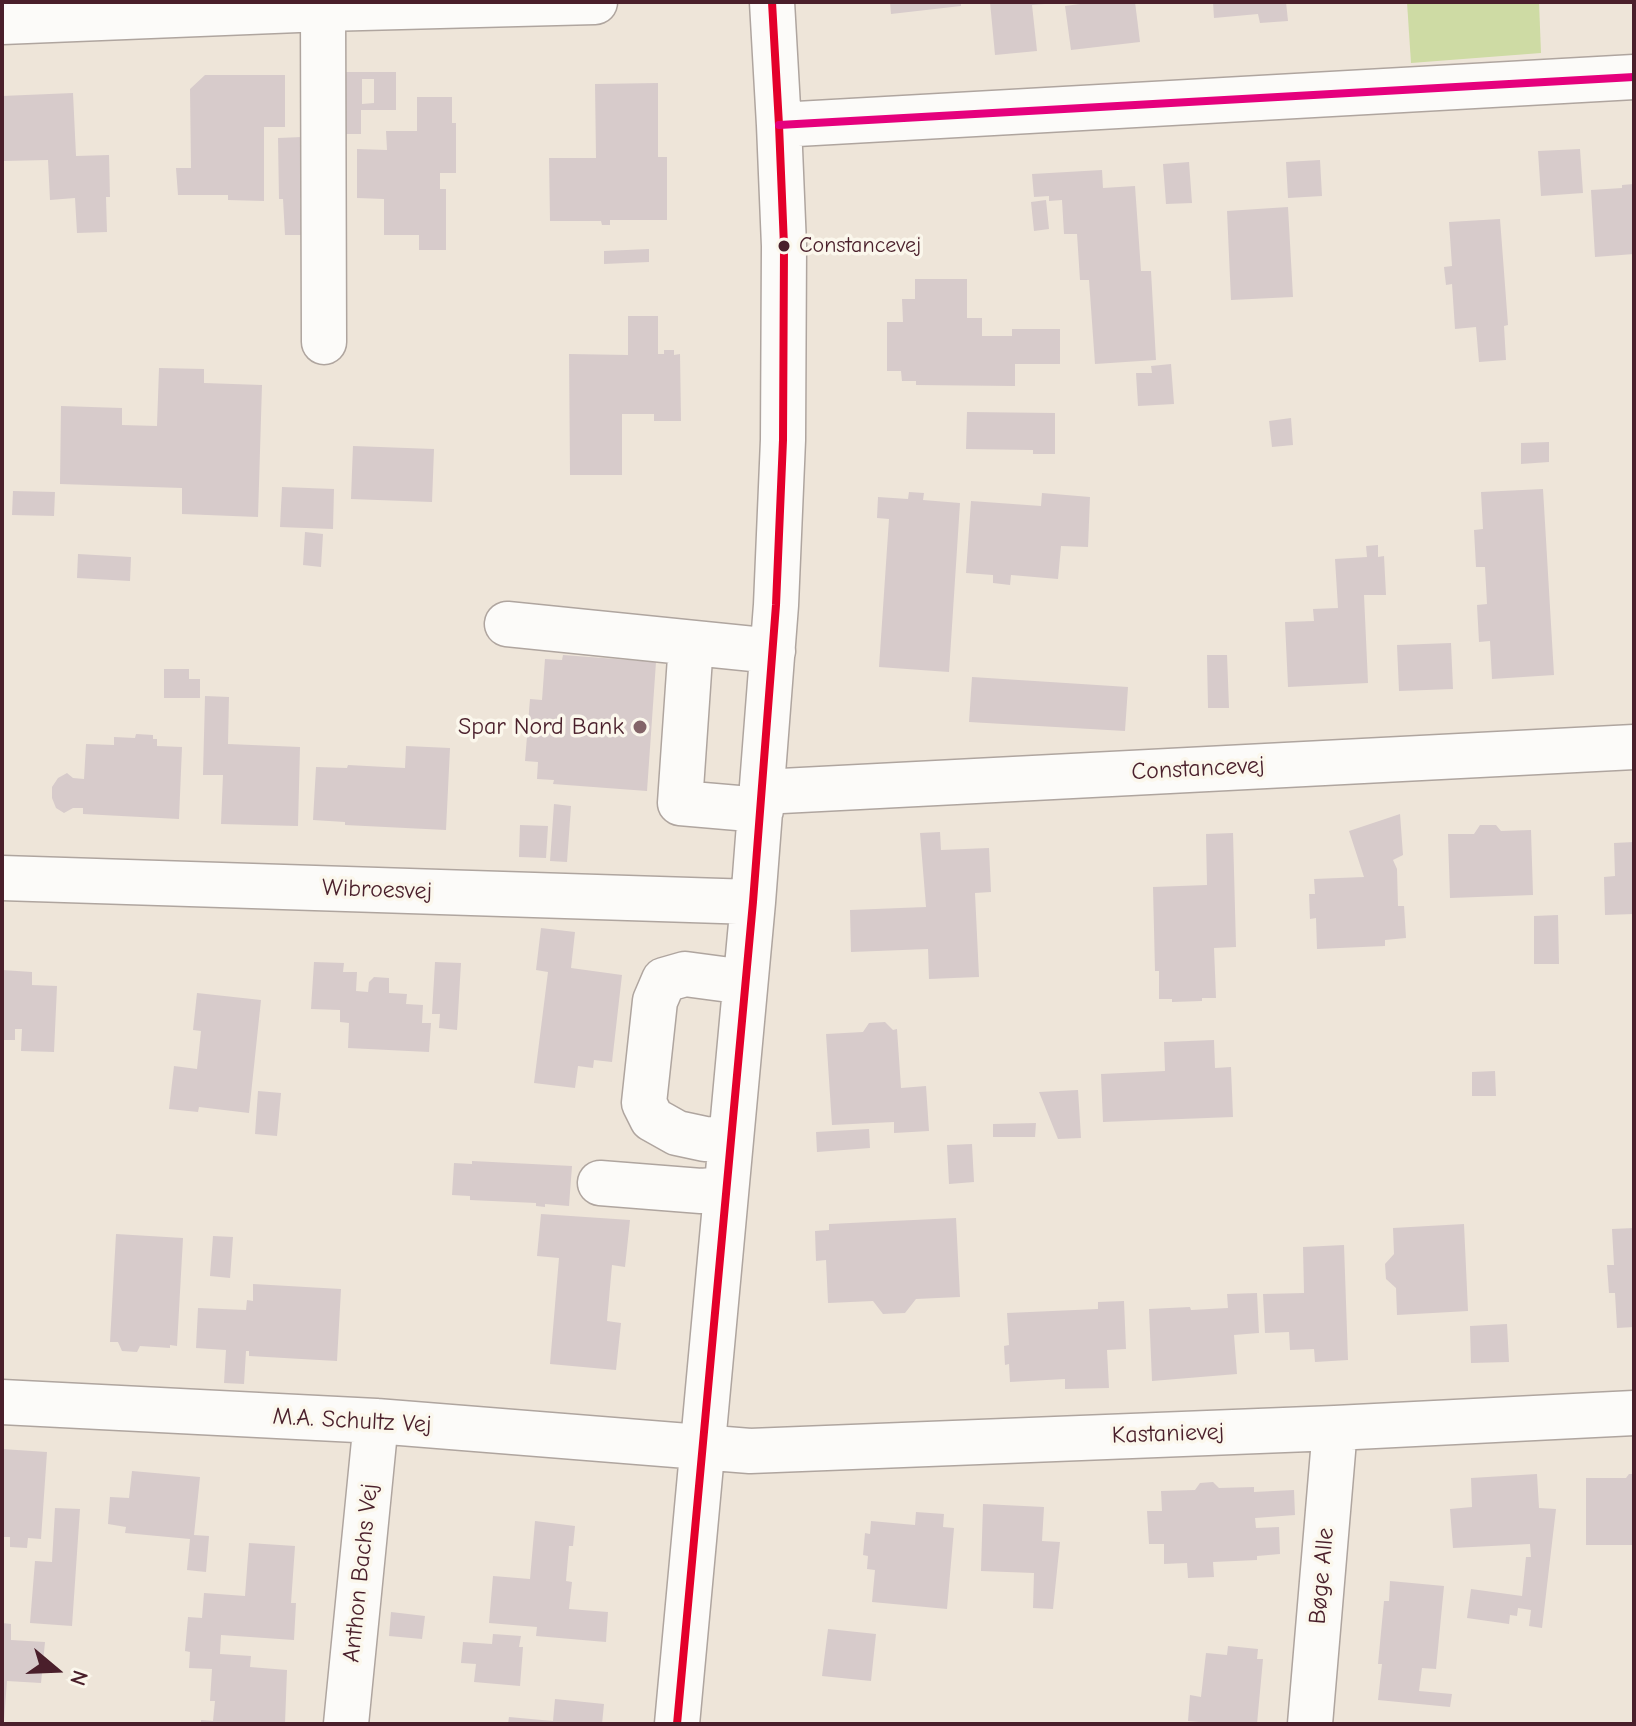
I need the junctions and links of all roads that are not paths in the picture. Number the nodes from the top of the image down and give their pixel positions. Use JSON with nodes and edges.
{"nodes":[{"id":1,"x":595,"y":2,"type":"edge"},
{"id":2,"x":772,"y":2,"type":"edge"},
{"id":3,"x":323,"y":9,"type":"junction"},
{"id":4,"x":2,"y":22,"type":"edge"},
{"id":5,"x":1634,"y":77,"type":"edge"},
{"id":6,"x":779,"y":125,"type":"junction"},
{"id":7,"x":324,"y":342,"type":"dead end"},
{"id":8,"x":507,"y":624,"type":"dead end"},
{"id":9,"x":691,"y":643,"type":"junction"},
{"id":10,"x":773,"y":651,"type":"junction"},
{"id":11,"x":1634,"y":747,"type":"edge"},
{"id":12,"x":762,"y":801,"type":"junction"},
{"id":13,"x":2,"y":878,"type":"edge"},
{"id":14,"x":753,"y":902,"type":"junction"},
{"id":15,"x":745,"y":982,"type":"junction"},
{"id":16,"x":730,"y":1140,"type":"junction"},
{"id":17,"x":600,"y":1183,"type":"dead end"},
{"id":18,"x":726,"y":1189,"type":"junction"},
{"id":19,"x":2,"y":1402,"type":"edge"},
{"id":20,"x":1634,"y":1413,"type":"edge"},
{"id":21,"x":376,"y":1421,"type":"junction"},
{"id":22,"x":1335,"y":1428,"type":"junction"},
{"id":23,"x":702,"y":1446,"type":"junction"},
{"id":24,"x":346,"y":1724,"type":"edge"},
{"id":25,"x":677,"y":1724,"type":"edge"},
{"id":26,"x":1310,"y":1724,"type":"edge"}],
"edges":[{"from":1,"to":3,"type":"street"},
{"from":2,"to":6,"type":"street"},
{"from":3,"to":4,"type":"street"},
{"from":3,"to":7,"type":"street"},
{"from":5,"to":6,"type":"street"},
{"from":6,"to":10,"type":"street"},
{"from":8,"to":9,"type":"street"},
{"from":9,"to":10,"type":"street"},
{"from":9,"to":12,"type":"street","name":"Constancevej"},
{"from":10,"to":12,"type":"street"},
{"from":11,"to":12,"type":"street","name":"Constancevej"},
{"from":12,"to":14,"type":"street"},
{"from":13,"to":14,"type":"street","name":"Wibroesvej"},
{"from":14,"to":15,"type":"street"},
{"from":15,"to":16,"type":"street"},
{"from":15,"to":16,"type":"street"},
{"from":16,"to":18,"type":"street"},
{"from":17,"to":18,"type":"street"},
{"from":18,"to":23,"type":"street"},
{"from":19,"to":21,"type":"street","name":"M.A. Schultz Vej"},
{"from":20,"to":22,"type":"street","name":"Kastanievej"},
{"from":21,"to":23,"type":"street","name":"M.A. Schultz Vej"},
{"from":21,"to":24,"type":"street","name":"Anthon Bachs Vej"},
{"from":22,"to":23,"type":"street","name":"Kastanievej"},
{"from":22,"to":26,"type":"street","name":"Bøge Alle"},
{"from":23,"to":25,"type":"street"}]}
